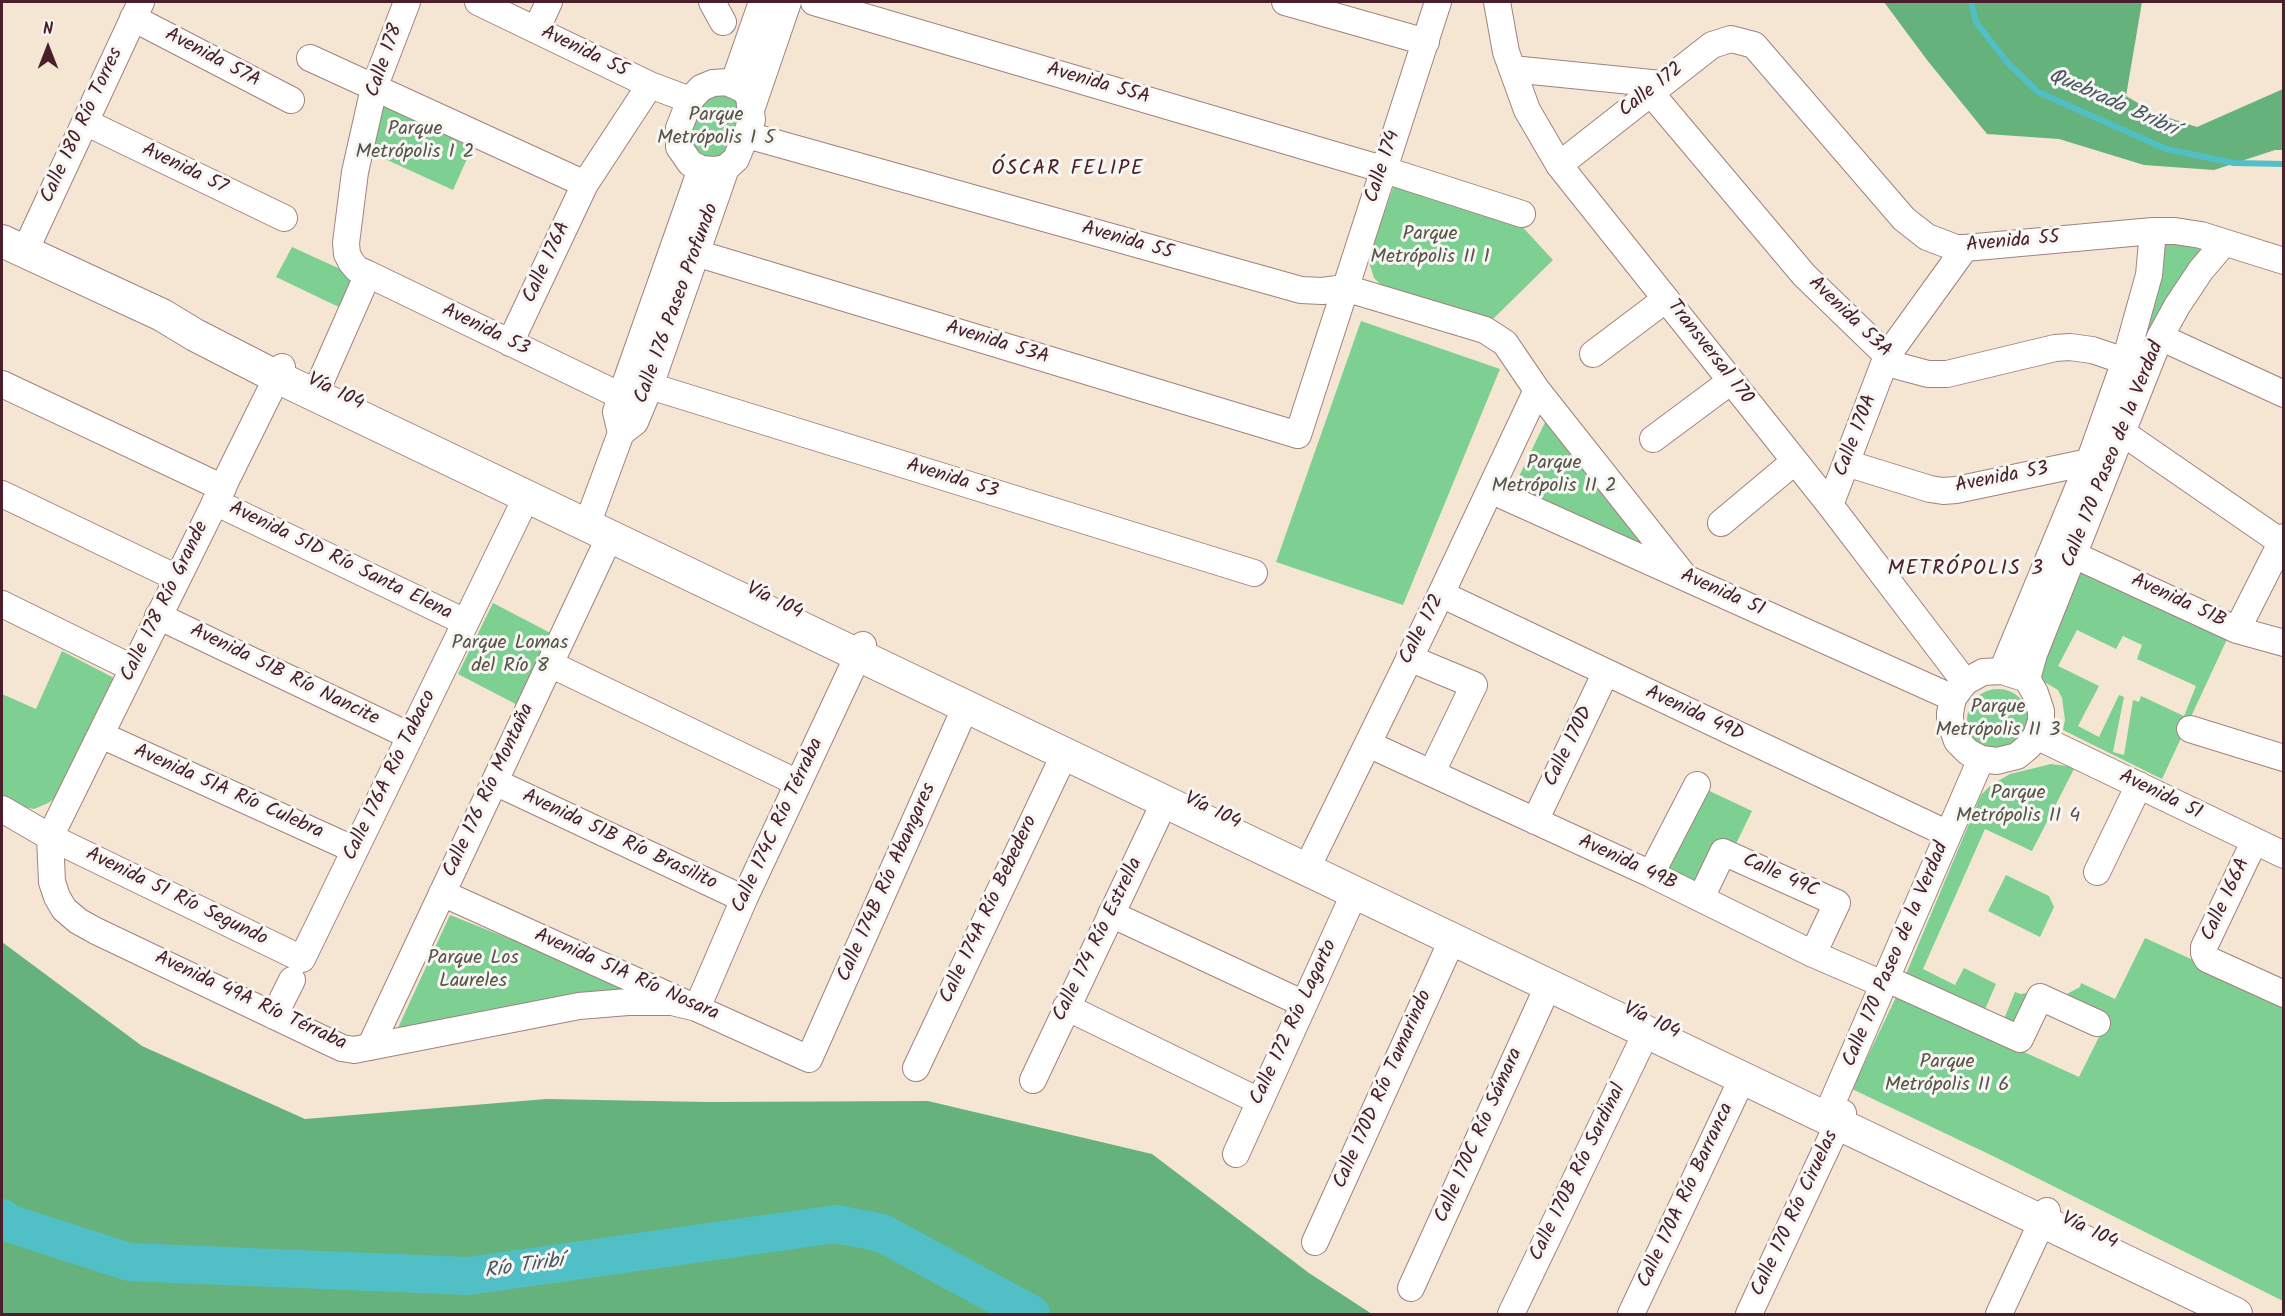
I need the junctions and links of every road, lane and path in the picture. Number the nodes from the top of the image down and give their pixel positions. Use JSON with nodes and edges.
{"nodes":[{"id":1,"x":407,"y":2,"type":"edge"},
{"id":2,"x":478,"y":2,"type":"edge"},
{"id":3,"x":549,"y":2,"type":"edge"},
{"id":4,"x":762,"y":2,"type":"edge"},
{"id":5,"x":788,"y":2,"type":"edge"},
{"id":6,"x":814,"y":2,"type":"edge"},
{"id":7,"x":1285,"y":2,"type":"edge"},
{"id":8,"x":1438,"y":2,"type":"edge"},
{"id":9,"x":1474,"y":2,"type":"edge"},
{"id":10,"x":1498,"y":6,"type":"edge"},
{"id":11,"x":137,"y":10,"type":"edge"},
{"id":12,"x":536,"y":30,"type":"junction"},
{"id":13,"x":1426,"y":42,"type":"junction"},
{"id":14,"x":1754,"y":45,"type":"joint"},
{"id":15,"x":310,"y":58,"type":"dead end"},
{"id":16,"x":1512,"y":69,"type":"junction"},
{"id":17,"x":650,"y":85,"type":"junction"},
{"id":18,"x":733,"y":85,"type":"junction"},
{"id":19,"x":374,"y":88,"type":"junction"},
{"id":20,"x":1655,"y":88,"type":"junction"},
{"id":21,"x":291,"y":100,"type":"dead end"},
{"id":22,"x":690,"y":100,"type":"junction"},
{"id":23,"x":752,"y":107,"type":"junction"},
{"id":24,"x":85,"y":122,"type":"junction"},
{"id":25,"x":747,"y":135,"type":"junction"},
{"id":26,"x":1559,"y":165,"type":"junction"},
{"id":27,"x":714,"y":168,"type":"junction"},
{"id":28,"x":1382,"y":169,"type":"junction"},
{"id":29,"x":585,"y":184,"type":"junction"},
{"id":30,"x":1522,"y":214,"type":"dead end"},
{"id":31,"x":284,"y":218,"type":"dead end"},
{"id":32,"x":2153,"y":231,"type":"junction"},
{"id":33,"x":2224,"y":243,"type":"junction"},
{"id":34,"x":13,"y":246,"type":"edge"},
{"id":35,"x":1965,"y":248,"type":"junction"},
{"id":36,"x":696,"y":253,"type":"junction"},
{"id":37,"x":2283,"y":261,"type":"edge"},
{"id":38,"x":359,"y":268,"type":"junction"},
{"id":39,"x":1345,"y":288,"type":"junction"},
{"id":40,"x":1666,"y":299,"type":"junction"},
{"id":41,"x":2160,"y":337,"type":"junction"},
{"id":42,"x":510,"y":343,"type":"junction"},
{"id":43,"x":1593,"y":354,"type":"dead end"},
{"id":44,"x":1887,"y":357,"type":"junction"},
{"id":45,"x":2125,"y":361,"type":"junction"},
{"id":46,"x":280,"y":372,"type":"junction"},
{"id":47,"x":1731,"y":381,"type":"junction"},
{"id":48,"x":2,"y":384,"type":"edge"},
{"id":49,"x":319,"y":385,"type":"junction"},
{"id":50,"x":650,"y":386,"type":"junction"},
{"id":51,"x":1537,"y":390,"type":"junction"},
{"id":52,"x":2283,"y":394,"type":"edge"},
{"id":53,"x":621,"y":396,"type":"junction"},
{"id":54,"x":621,"y":433,"type":"junction"},
{"id":55,"x":2123,"y":433,"type":"junction"},
{"id":56,"x":1298,"y":435,"type":"joint"},
{"id":57,"x":1653,"y":440,"type":"dead end"},
{"id":58,"x":1795,"y":461,"type":"junction"},
{"id":59,"x":2089,"y":462,"type":"junction"},
{"id":60,"x":1846,"y":463,"type":"junction"},
{"id":61,"x":1490,"y":489,"type":"junction"},
{"id":62,"x":2,"y":494,"type":"edge"},
{"id":63,"x":219,"y":495,"type":"junction"},
{"id":64,"x":527,"y":496,"type":"junction"},
{"id":65,"x":1830,"y":506,"type":"junction"},
{"id":66,"x":1721,"y":522,"type":"dead end"},
{"id":67,"x":596,"y":525,"type":"junction"},
{"id":68,"x":2281,"y":548,"type":"edge"},
{"id":69,"x":2074,"y":555,"type":"junction"},
{"id":70,"x":1254,"y":573,"type":"dead end"},
{"id":71,"x":1685,"y":577,"type":"junction"},
{"id":72,"x":177,"y":578,"type":"junction"},
{"id":73,"x":1441,"y":594,"type":"junction"},
{"id":74,"x":2,"y":604,"type":"edge"},
{"id":75,"x":158,"y":616,"type":"junction"},
{"id":76,"x":465,"y":622,"type":"junction"},
{"id":77,"x":2237,"y":630,"type":"junction"},
{"id":78,"x":2283,"y":643,"type":"edge"},
{"id":79,"x":860,"y":649,"type":"junction"},
{"id":80,"x":1409,"y":658,"type":"junction"},
{"id":81,"x":550,"y":664,"type":"junction"},
{"id":82,"x":132,"y":668,"type":"junction"},
{"id":83,"x":2002,"y":671,"type":"junction"},
{"id":84,"x":1605,"y":674,"type":"junction"},
{"id":85,"x":2027,"y":679,"type":"junction"},
{"id":86,"x":1959,"y":690,"type":"junction"},
{"id":87,"x":966,"y":706,"type":"junction"},
{"id":88,"x":2190,"y":729,"type":"dead end"},
{"id":89,"x":101,"y":735,"type":"junction"},
{"id":90,"x":410,"y":736,"type":"junction"},
{"id":91,"x":2036,"y":736,"type":"junction"},
{"id":92,"x":1368,"y":744,"type":"junction"},
{"id":93,"x":1065,"y":753,"type":"junction"},
{"id":94,"x":2283,"y":758,"type":"edge"},
{"id":95,"x":1981,"y":759,"type":"junction"},
{"id":96,"x":1432,"y":772,"type":"junction"},
{"id":97,"x":495,"y":782,"type":"junction"},
{"id":98,"x":798,"y":783,"type":"junction"},
{"id":99,"x":1697,"y":786,"type":"dead end"},
{"id":100,"x":2139,"y":786,"type":"junction"},
{"id":101,"x":1165,"y":801,"type":"junction"},
{"id":102,"x":2,"y":809,"type":"edge"},
{"id":103,"x":1534,"y":821,"type":"junction"},
{"id":104,"x":1948,"y":834,"type":"junction"},
{"id":105,"x":50,"y":837,"type":"junction"},
{"id":106,"x":2254,"y":842,"type":"junction"},
{"id":107,"x":355,"y":850,"type":"junction"},
{"id":108,"x":2283,"y":855,"type":"edge"},
{"id":109,"x":1309,"y":864,"type":"junction"},
{"id":110,"x":2097,"y":872,"type":"dead end"},
{"id":111,"x":1651,"y":874,"type":"junction"},
{"id":112,"x":1355,"y":892,"type":"junction"},
{"id":113,"x":442,"y":893,"type":"junction"},
{"id":114,"x":1701,"y":898,"type":"junction"},
{"id":115,"x":744,"y":899,"type":"junction"},
{"id":116,"x":1111,"y":914,"type":"junction"},
{"id":117,"x":1453,"y":938,"type":"junction"},
{"id":118,"x":1814,"y":954,"type":"junction"},
{"id":119,"x":297,"y":969,"type":"junction"},
{"id":120,"x":1886,"y":982,"type":"junction"},
{"id":121,"x":1549,"y":984,"type":"junction"},
{"id":122,"x":2283,"y":994,"type":"edge"},
{"id":123,"x":1304,"y":1004,"type":"junction"},
{"id":124,"x":1066,"y":1007,"type":"junction"},
{"id":125,"x":697,"y":1008,"type":"junction"},
{"id":126,"x":274,"y":1016,"type":"junction"},
{"id":127,"x":2097,"y":1023,"type":"dead end"},
{"id":128,"x":1647,"y":1031,"type":"junction"},
{"id":129,"x":370,"y":1047,"type":"junction"},
{"id":130,"x":809,"y":1059,"type":"joint"},
{"id":131,"x":916,"y":1068,"type":"dead end"},
{"id":132,"x":1743,"y":1077,"type":"junction"},
{"id":133,"x":1033,"y":1080,"type":"dead end"},
{"id":134,"x":1259,"y":1101,"type":"junction"},
{"id":135,"x":1834,"y":1115,"type":"junction"},
{"id":136,"x":1236,"y":1154,"type":"dead end"},
{"id":137,"x":2045,"y":1216,"type":"junction"},
{"id":138,"x":1315,"y":1242,"type":"dead end"},
{"id":139,"x":1411,"y":1288,"type":"dead end"},
{"id":140,"x":1511,"y":1314,"type":"edge"},
{"id":141,"x":1631,"y":1314,"type":"edge"},
{"id":142,"x":1749,"y":1314,"type":"edge"},
{"id":143,"x":1999,"y":1314,"type":"edge"},
{"id":144,"x":2236,"y":1314,"type":"edge"},
{"id":145,"x":2260,"y":1314,"type":"edge"}],
"edges":[{"from":1,"to":19,"type":"street","name":"Calle 178"},
{"from":2,"to":12,"type":"street","name":"Avenida 55"},
{"from":3,"to":12,"type":"street"},
{"from":4,"to":18,"type":"street"},
{"from":5,"to":23,"type":"street"},
{"from":6,"to":28,"type":"street","name":"Avenida 55A"},
{"from":7,"to":13,"type":"street"},
{"from":8,"to":13,"type":"street","name":"Calle 174"},
{"from":9,"to":10,"type":"street"},
{"from":10,"to":16,"type":"street","name":"Transversal 170"},
{"from":11,"to":21,"type":"street","name":"Avenida 57A"},
{"from":11,"to":24,"type":"street","name":"Calle 180 Río Torres"},
{"from":12,"to":17,"type":"street","name":"Avenida 55"},
{"from":13,"to":28,"type":"street","name":"Calle 174"},
{"from":14,"to":20,"type":"street","name":"Calle 172"},
{"from":14,"to":35,"type":"street","name":"Avenida 55"},
{"from":15,"to":19,"type":"street"},
{"from":16,"to":20,"type":"street"},
{"from":16,"to":26,"type":"street","name":"Transversal 170"},
{"from":17,"to":22,"type":"street","name":"Avenida 55"},
{"from":17,"to":29,"type":"street","name":"Calle 176A"},
{"from":18,"to":22,"type":"street"},
{"from":18,"to":23,"type":"street"},
{"from":19,"to":29,"type":"street"},
{"from":19,"to":38,"type":"street","name":"Calle 178"},
{"from":20,"to":26,"type":"street","name":"Calle 172"},
{"from":20,"to":44,"type":"street","name":"Avenida 53A"},
{"from":22,"to":27,"type":"street"},
{"from":23,"to":25,"type":"street"},
{"from":24,"to":31,"type":"street","name":"Avenida 57"},
{"from":24,"to":34,"type":"street","name":"Calle 180 Río Torres"},
{"from":25,"to":27,"type":"street"},
{"from":25,"to":39,"type":"street","name":"Avenida 55"},
{"from":26,"to":40,"type":"street","name":"Transversal 170"},
{"from":27,"to":36,"type":"street","name":"Calle 176 Paseo Profundo"},
{"from":27,"to":53,"type":"street","name":"Calle 176 Paseo Profundo"},
{"from":28,"to":30,"type":"street","name":"Avenida 55A"},
{"from":28,"to":39,"type":"street","name":"Calle 174"},
{"from":29,"to":42,"type":"street","name":"Calle 176A"},
{"from":32,"to":33,"type":"street","name":"Avenida 55"},
{"from":32,"to":35,"type":"street","name":"Avenida 55"},
{"from":32,"to":45,"type":"street","name":"Calle 170 Paseo de la Verdad"},
{"from":33,"to":37,"type":"street","name":"Avenida 55"},
{"from":33,"to":41,"type":"street","name":"Calle 170 Paseo de la Verdad"},
{"from":34,"to":46,"type":"main road","name":"Vía 104"},
{"from":35,"to":44,"type":"street","name":"Calle 170A"},
{"from":36,"to":50,"type":"street","name":"Calle 176 Paseo Profundo"},
{"from":36,"to":56,"type":"street","name":"Avenida 53A"},
{"from":38,"to":42,"type":"street","name":"Avenida 53"},
{"from":38,"to":49,"type":"street"},
{"from":39,"to":51,"type":"street","name":"Avenida 55"},
{"from":39,"to":56,"type":"street","name":"Calle 174"},
{"from":40,"to":43,"type":"street"},
{"from":40,"to":47,"type":"street","name":"Transversal 170"},
{"from":41,"to":52,"type":"street"},
{"from":41,"to":55,"type":"street","name":"Calle 170 Paseo de la Verdad"},
{"from":42,"to":53,"type":"street","name":"Avenida 53"},
{"from":44,"to":45,"type":"street","name":"Avenida 53A"},
{"from":44,"to":60,"type":"street","name":"Calle 170A"},
{"from":45,"to":59,"type":"street","name":"Calle 170 Paseo de la Verdad"},
{"from":46,"to":49,"type":"main road","name":"Vía 104"},
{"from":46,"to":63,"type":"street","name":"Calle 178 Río Grande"},
{"from":46,"to":64,"type":"main road","name":"Vía 104"},
{"from":47,"to":57,"type":"street"},
{"from":47,"to":58,"type":"street","name":"Transversal 170"},
{"from":48,"to":63,"type":"street","name":"Avenida 51D Río Santa Elena"},
{"from":49,"to":67,"type":"main road","name":"Vía 104"},
{"from":50,"to":54,"type":"street","name":"Calle 176 Paseo Profundo"},
{"from":50,"to":70,"type":"street","name":"Avenida 53"},
{"from":51,"to":61,"type":"street","name":"Calle 172"},
{"from":51,"to":71,"type":"street"},
{"from":53,"to":54,"type":"street","name":"Calle 176 Paseo Profundo"},
{"from":54,"to":67,"type":"street","name":"Calle 176 Paseo Profundo"},
{"from":55,"to":68,"type":"street"},
{"from":55,"to":69,"type":"street","name":"Calle 170 Paseo de la Verdad"},
{"from":58,"to":65,"type":"street","name":"Transversal 170"},
{"from":58,"to":66,"type":"street"},
{"from":59,"to":60,"type":"street","name":"Avenida 53"},
{"from":59,"to":83,"type":"street","name":"Calle 170 Paseo de la Verdad"},
{"from":60,"to":65,"type":"street","name":"Calle 170A"},
{"from":61,"to":71,"type":"street","name":"Avenida 51"},
{"from":61,"to":73,"type":"street","name":"Calle 172"},
{"from":62,"to":72,"type":"street"},
{"from":63,"to":72,"type":"street","name":"Calle 178 Río Grande"},
{"from":63,"to":76,"type":"street","name":"Avenida 51D Río Santa Elena"},
{"from":64,"to":67,"type":"main road","name":"Vía 104"},
{"from":64,"to":76,"type":"street","name":"Calle 176A Río Tabaco"},
{"from":65,"to":86,"type":"street","name":"Transversal 170"},
{"from":67,"to":79,"type":"main road","name":"Vía 104"},
{"from":67,"to":81,"type":"street","name":"Calle 176 Río Montaña"},
{"from":68,"to":77,"type":"street"},
{"from":69,"to":77,"type":"street","name":"Avenida 51B"},
{"from":69,"to":85,"type":"street","name":"Calle 170 Paseo de la Verdad"},
{"from":71,"to":86,"type":"street","name":"Avenida 51"},
{"from":72,"to":75,"type":"street","name":"Calle 178 Río Grande"},
{"from":73,"to":80,"type":"street","name":"Calle 172"},
{"from":73,"to":84,"type":"street","name":"Avenida 49D"},
{"from":74,"to":82,"type":"street"},
{"from":75,"to":82,"type":"street","name":"Calle 178 Río Grande"},
{"from":75,"to":90,"type":"street","name":"Avenida 51B Río Nancite"},
{"from":76,"to":90,"type":"street","name":"Calle 176A Río Tabaco"},
{"from":77,"to":78,"type":"street","name":"Avenida 51B"},
{"from":79,"to":87,"type":"main road","name":"Vía 104"},
{"from":79,"to":98,"type":"street","name":"Calle 174C Río Térraba"},
{"from":79,"to":109,"type":"main road","name":"Vía 104"},
{"from":80,"to":92,"type":"street","name":"Calle 172"},
{"from":80,"to":96,"type":"street"},
{"from":81,"to":97,"type":"street","name":"Calle 176 Río Montaña"},
{"from":81,"to":98,"type":"street"},
{"from":82,"to":89,"type":"street","name":"Calle 178 Río Grande"},
{"from":83,"to":85,"type":"street"},
{"from":83,"to":86,"type":"street"},
{"from":84,"to":103,"type":"street","name":"Calle 170D"},
{"from":84,"to":104,"type":"street","name":"Avenida 49D"},
{"from":85,"to":91,"type":"street"},
{"from":86,"to":95,"type":"street"},
{"from":87,"to":93,"type":"main road","name":"Vía 104"},
{"from":87,"to":130,"type":"street","name":"Calle 174B Río Abangares"},
{"from":88,"to":94,"type":"street"},
{"from":89,"to":105,"type":"street","name":"Calle 178 Río Grande"},
{"from":89,"to":107,"type":"street","name":"Avenida 51A Río Culebra"},
{"from":90,"to":107,"type":"street","name":"Calle 176A Río Tabaco"},
{"from":91,"to":95,"type":"street"},
{"from":91,"to":100,"type":"street","name":"Avenida 51"},
{"from":92,"to":96,"type":"street","name":"Avenida 49B"},
{"from":92,"to":109,"type":"street","name":"Calle 172"},
{"from":93,"to":101,"type":"main road","name":"Vía 104"},
{"from":93,"to":131,"type":"street","name":"Calle 174A Río Bebedero"},
{"from":95,"to":104,"type":"street","name":"Calle 170 Paseo de la Verdad"},
{"from":96,"to":103,"type":"street","name":"Avenida 49B"},
{"from":97,"to":113,"type":"street","name":"Calle 176 Río Montaña"},
{"from":97,"to":115,"type":"street","name":"Avenida 51B Río Brasilito"},
{"from":98,"to":115,"type":"street","name":"Calle 174C Río Térraba"},
{"from":99,"to":111,"type":"street"},
{"from":100,"to":106,"type":"street","name":"Avenida 51"},
{"from":100,"to":110,"type":"street"},
{"from":101,"to":109,"type":"main road","name":"Vía 104"},
{"from":101,"to":116,"type":"street","name":"Calle 174 Río Estrella"},
{"from":102,"to":105,"type":"street","name":"Avenida 51 Río Segundo"},
{"from":103,"to":111,"type":"street","name":"Avenida 49B"},
{"from":104,"to":120,"type":"street","name":"Calle 170 Paseo de la Verdad"},
{"from":105,"to":119,"type":"street","name":"Avenida 51 Río Segundo"},
{"from":105,"to":126,"type":"street","name":"Avenida 49A Río Térraba"},
{"from":106,"to":108,"type":"street","name":"Avenida 51"},
{"from":106,"to":122,"type":"street","name":"Calle 166A"},
{"from":107,"to":119,"type":"street","name":"Calle 176A Río Tabaco"},
{"from":109,"to":112,"type":"main road","name":"Vía 104"},
{"from":109,"to":135,"type":"main road","name":"Vía 104"},
{"from":111,"to":114,"type":"street","name":"Avenida 49B"},
{"from":112,"to":117,"type":"main road","name":"Vía 104"},
{"from":112,"to":123,"type":"street","name":"Calle 172 Río Lagarto"},
{"from":113,"to":125,"type":"street","name":"Avenida 51A Río Nosara"},
{"from":113,"to":129,"type":"street","name":"Calle 176 Río Montaña"},
{"from":114,"to":118,"type":"street","name":"Avenida 49B"},
{"from":114,"to":118,"type":"street","name":"Calle 49C"},
{"from":115,"to":125,"type":"street","name":"Calle 174C Río Térraba"},
{"from":116,"to":123,"type":"street"},
{"from":116,"to":124,"type":"street","name":"Calle 174 Río Estrella"},
{"from":117,"to":121,"type":"main road","name":"Vía 104"},
{"from":117,"to":138,"type":"street","name":"Calle 170D Río Tamarindo"},
{"from":118,"to":120,"type":"street","name":"Avenida 49B"},
{"from":119,"to":126,"type":"street","name":"Calle 176A Río Tabaco"},
{"from":120,"to":127,"type":"street","name":"Avenida 49B"},
{"from":120,"to":135,"type":"street","name":"Calle 170 Paseo de la Verdad"},
{"from":121,"to":128,"type":"main road","name":"Vía 104"},
{"from":121,"to":139,"type":"street","name":"Calle 170C Río Sámara"},
{"from":123,"to":134,"type":"street","name":"Calle 172 Río Lagarto"},
{"from":124,"to":133,"type":"street","name":"Calle 174 Río Estrella"},
{"from":124,"to":134,"type":"street"},
{"from":125,"to":129,"type":"street","name":"Avenida 49A Río Térraba"},
{"from":125,"to":130,"type":"street","name":"Avenida 51A Río Nosara"},
{"from":126,"to":129,"type":"street","name":"Avenida 49A Río Térraba"},
{"from":128,"to":132,"type":"main road","name":"Vía 104"},
{"from":128,"to":140,"type":"street","name":"Calle 170B Río Sardinal"},
{"from":132,"to":135,"type":"main road","name":"Vía 104"},
{"from":132,"to":141,"type":"street","name":"Calle 170A Río Barranca"},
{"from":134,"to":136,"type":"street","name":"Calle 172 Río Lagarto"},
{"from":135,"to":137,"type":"main road","name":"Vía 104"},
{"from":135,"to":142,"type":"street","name":"Calle 170 Río Ciruelas"},
{"from":137,"to":143,"type":"street"},
{"from":137,"to":144,"type":"main road","name":"Vía 104"},
{"from":137,"to":145,"type":"main road","name":"Vía 104"}]}
